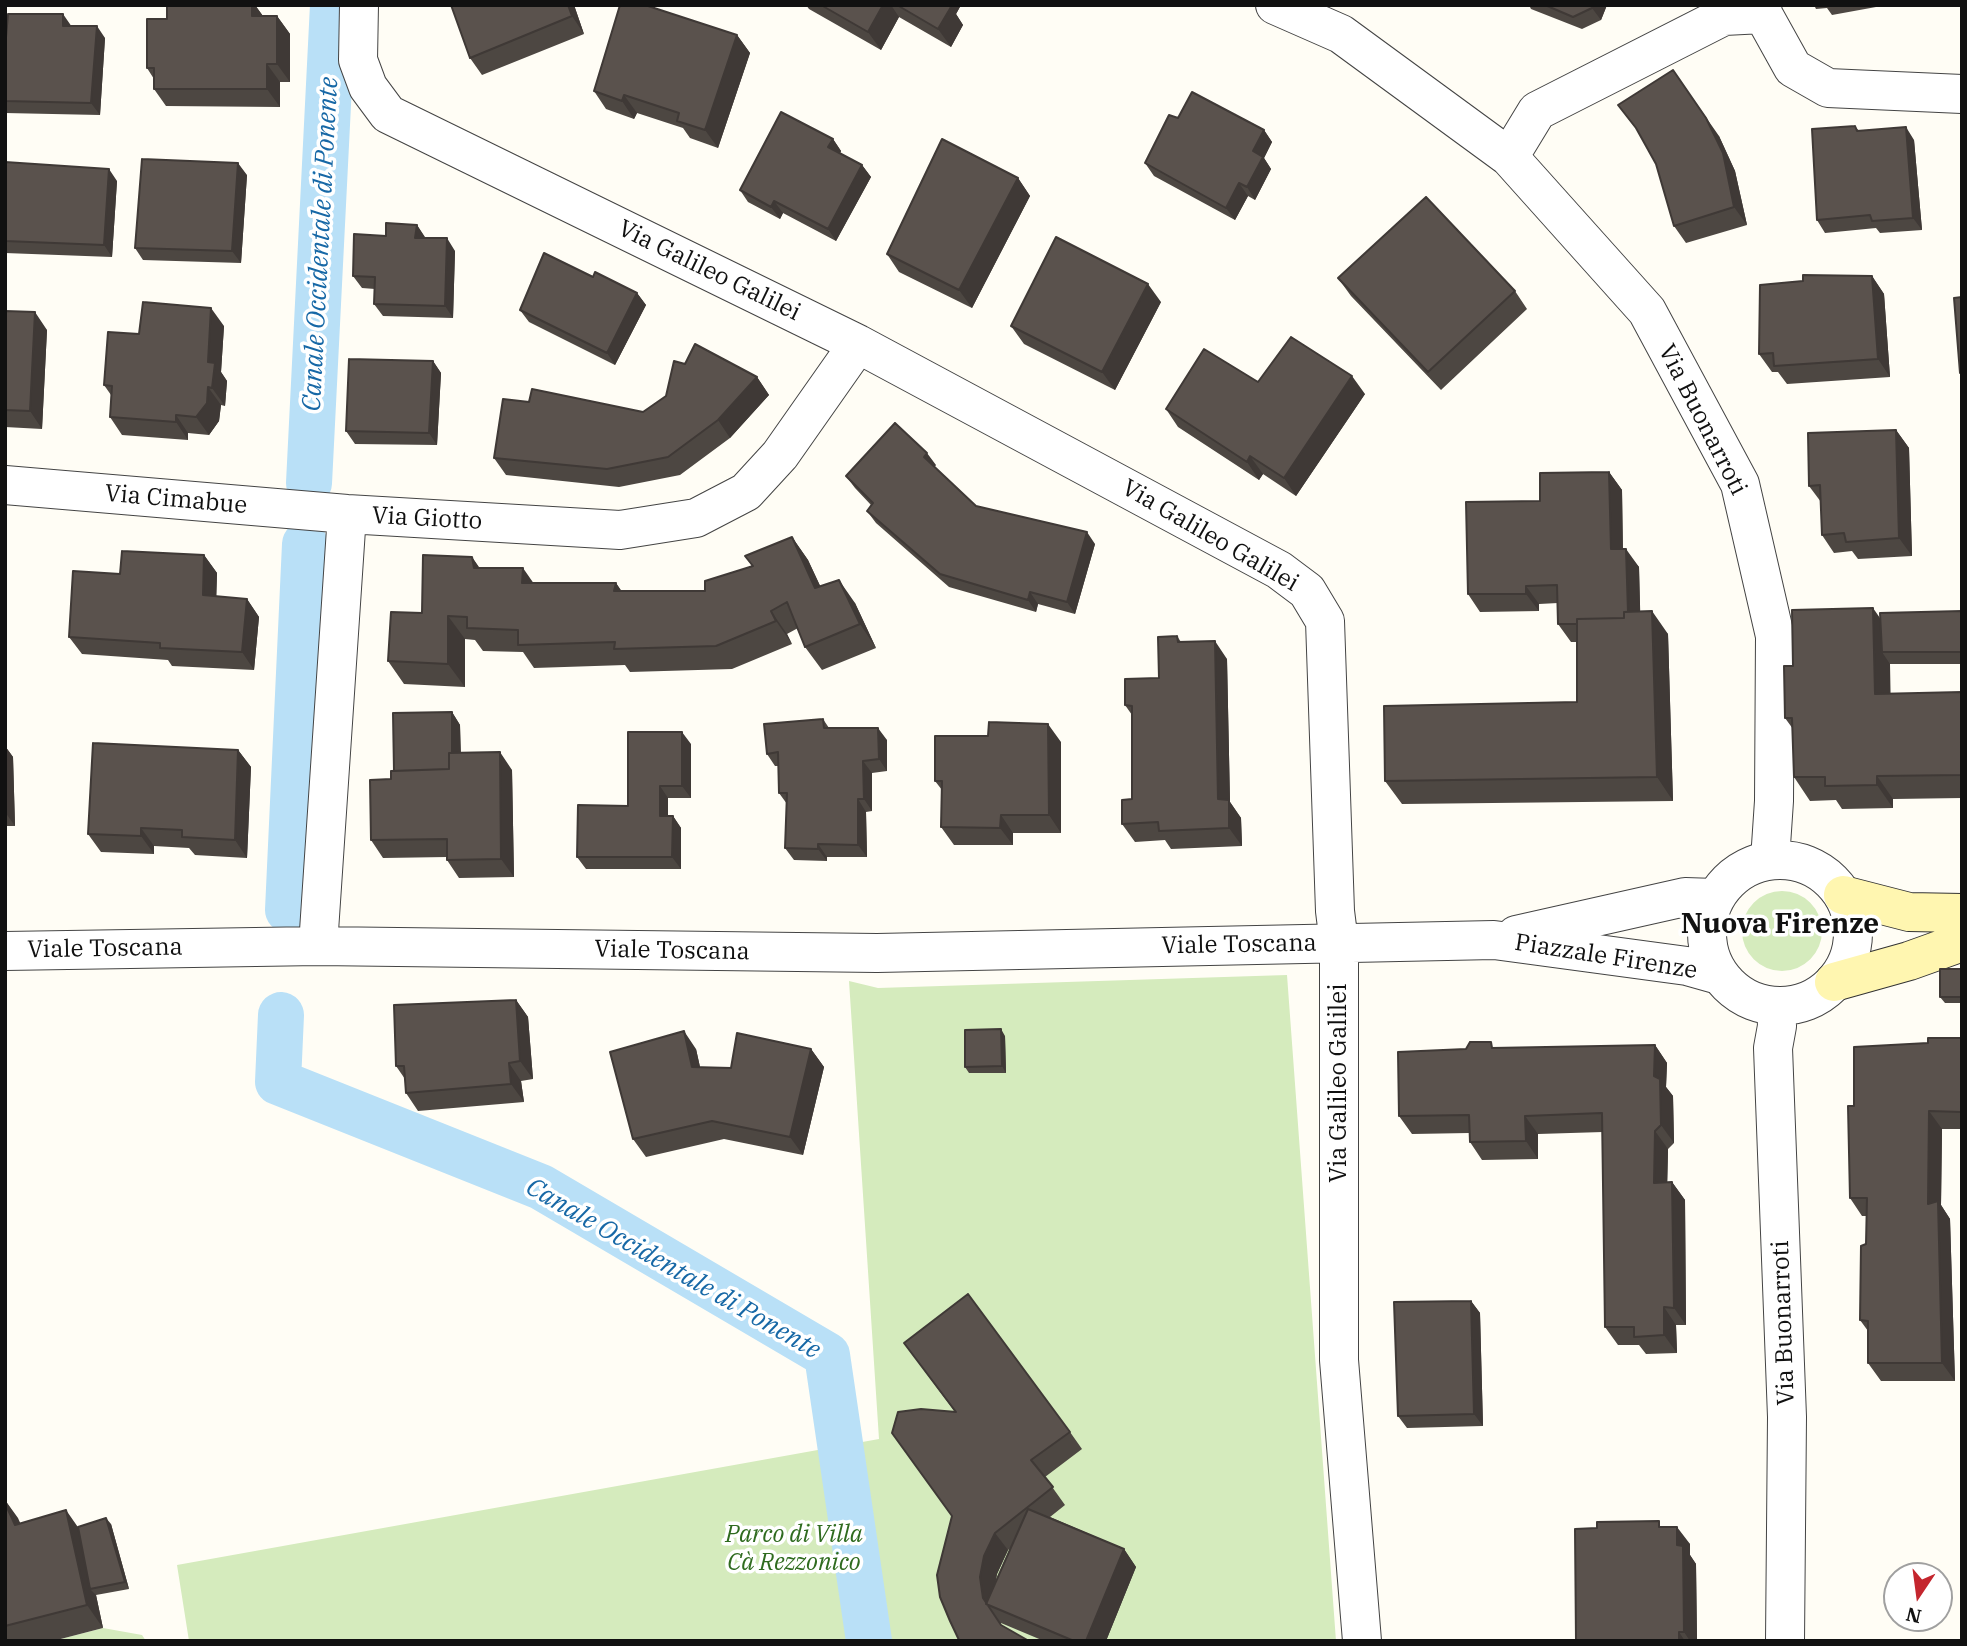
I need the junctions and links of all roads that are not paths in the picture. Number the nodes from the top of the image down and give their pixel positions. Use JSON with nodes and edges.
{"nodes":[{"id":1,"x":359,"y":5,"type":"edge"},
{"id":2,"x":1275,"y":5,"type":"edge"},
{"id":3,"x":1763,"y":10,"type":"edge"},
{"id":4,"x":1962,"y":94,"type":"edge"},
{"id":5,"x":1509,"y":157,"type":"junction"},
{"id":6,"x":858,"y":344,"type":"junction"},
{"id":7,"x":5,"y":485,"type":"edge"},
{"id":8,"x":347,"y":514,"type":"junction"},
{"id":9,"x":1770,"y":860,"type":"junction"},
{"id":10,"x":1843,"y":895,"type":"junction"},
{"id":11,"x":1716,"y":898,"type":"junction"},
{"id":12,"x":1962,"y":913,"type":"edge"},
{"id":13,"x":1493,"y":940,"type":"junction"},
{"id":14,"x":1962,"y":942,"type":"edge"},
{"id":15,"x":1339,"y":943,"type":"junction"},
{"id":16,"x":318,"y":946,"type":"junction"},
{"id":17,"x":5,"y":951,"type":"edge"},
{"id":18,"x":1719,"y":975,"type":"junction"},
{"id":19,"x":1834,"y":982,"type":"junction"},
{"id":20,"x":1776,"y":1006,"type":"junction"},
{"id":21,"x":1362,"y":1641,"type":"edge"},
{"id":22,"x":1785,"y":1641,"type":"edge"}],
"edges":[{"from":1,"to":6,"type":"street","name":"Via Galileo Galilei"},
{"from":2,"to":5,"type":"street","name":"Via Buonarroti"},
{"from":3,"to":4,"type":"street"},
{"from":3,"to":5,"type":"street"},
{"from":5,"to":9,"type":"street","name":"Via Buonarroti"},
{"from":6,"to":8,"type":"street","name":"Via Giotto"},
{"from":6,"to":15,"type":"street","name":"Via Galileo Galilei"},
{"from":7,"to":8,"type":"street","name":"Via Cimabue"},
{"from":8,"to":16,"type":"street","name":"Via Giotto"},
{"from":9,"to":10,"type":"street"},
{"from":9,"to":11,"type":"street","name":"Piazzale Firenze"},
{"from":10,"to":12,"type":"street"},
{"from":10,"to":19,"type":"street"},
{"from":11,"to":13,"type":"street","name":"Piazzale Firenze"},
{"from":11,"to":18,"type":"street","name":"Piazzale Firenze"},
{"from":13,"to":15,"type":"street","name":"Piazzale Firenze"},
{"from":13,"to":18,"type":"street","name":"Piazzale Firenze"},
{"from":14,"to":19,"type":"street"},
{"from":15,"to":16,"type":"street","name":"Viale Toscana"},
{"from":15,"to":21,"type":"street","name":"Via Galileo Galilei"},
{"from":16,"to":17,"type":"street","name":"Viale Toscana"},
{"from":18,"to":20,"type":"street","name":"Piazzale Firenze"},
{"from":19,"to":20,"type":"street"},
{"from":20,"to":22,"type":"street","name":"Via Buonarroti"}]}
